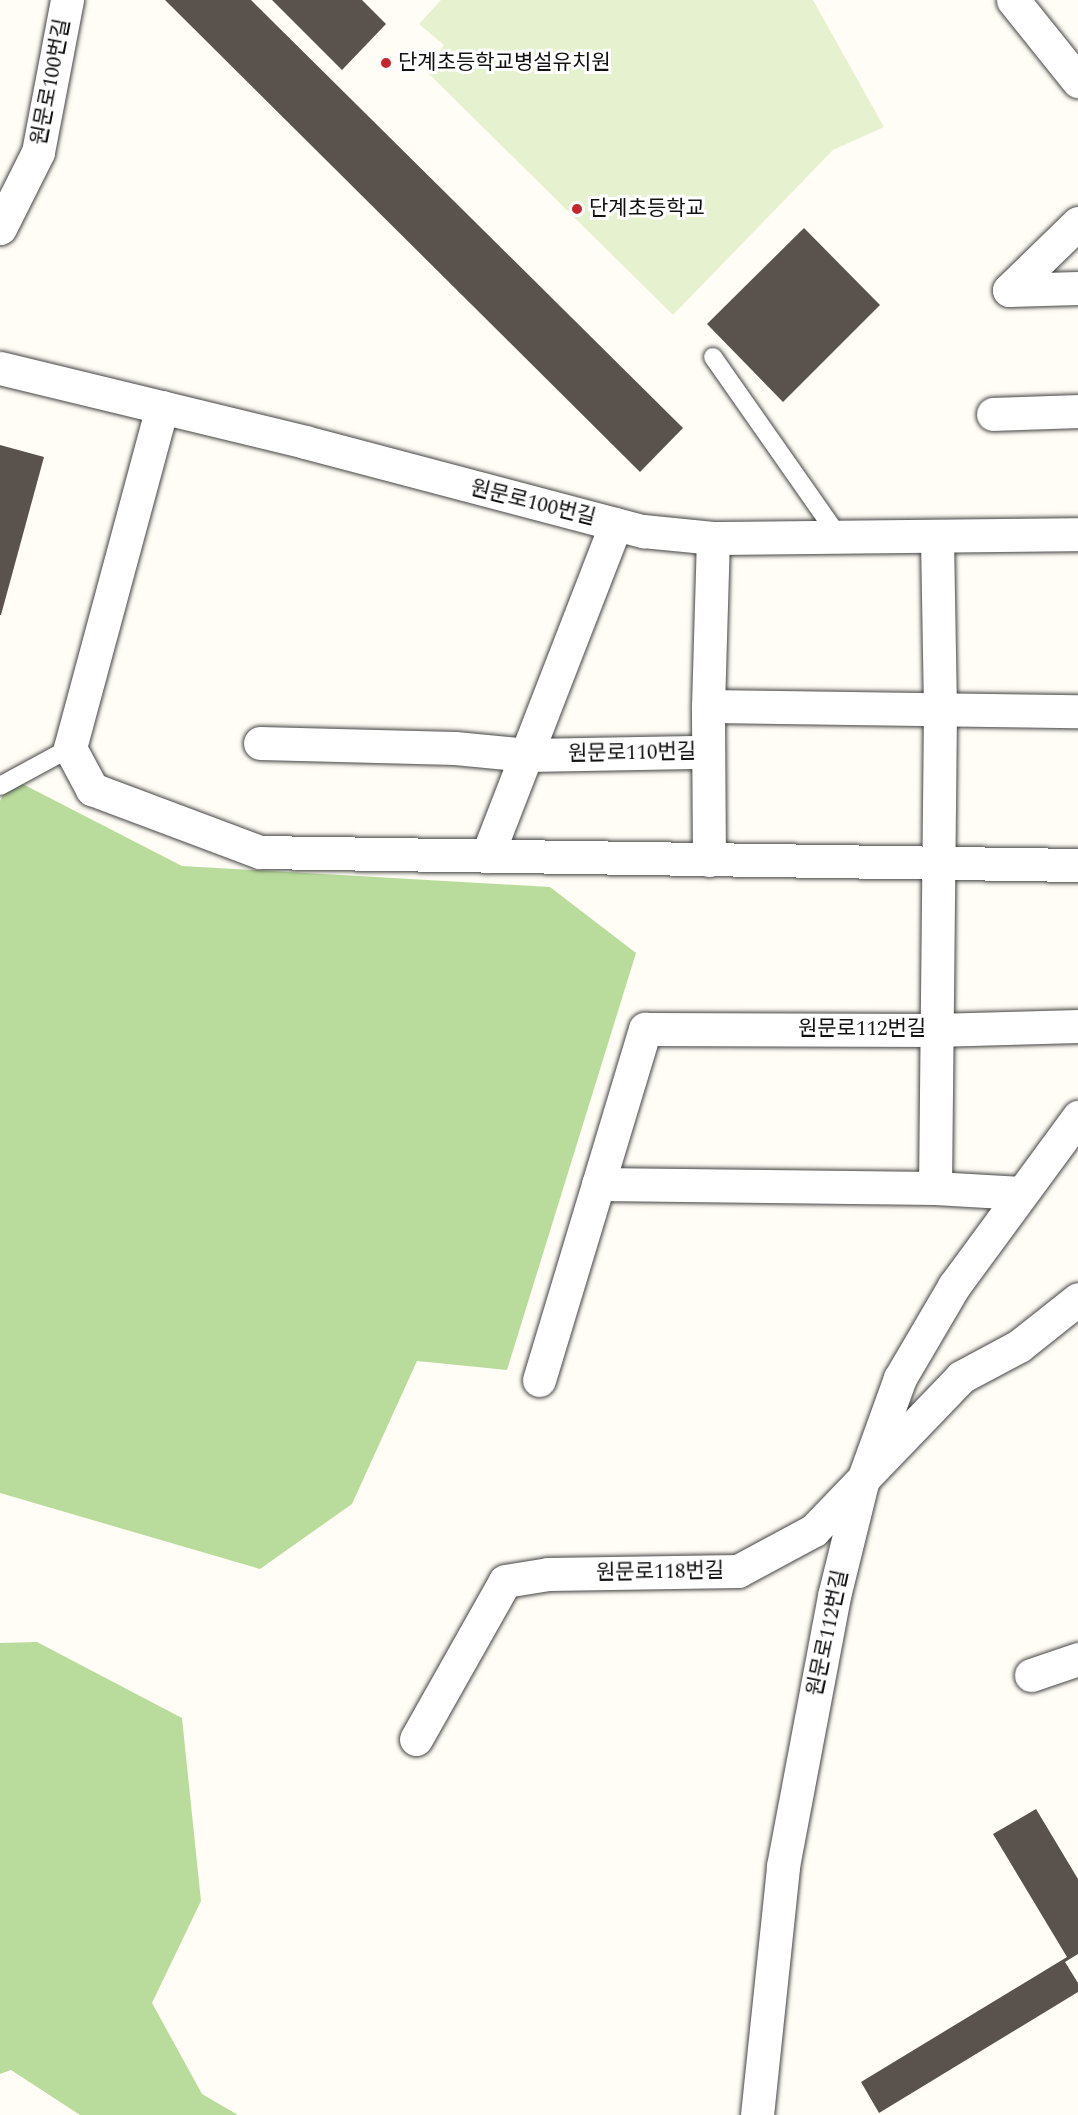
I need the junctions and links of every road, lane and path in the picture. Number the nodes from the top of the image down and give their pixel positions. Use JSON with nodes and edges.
{"nodes":[{"id":1,"x":67,"y":0,"type":"edge"},
{"id":2,"x":1012,"y":0,"type":"edge"},
{"id":3,"x":1078,"y":81,"type":"edge"},
{"id":4,"x":1078,"y":223,"type":"edge"},
{"id":5,"x":0,"y":228,"type":"edge"},
{"id":6,"x":1078,"y":288,"type":"edge"},
{"id":7,"x":713,"y":357,"type":"dead end"},
{"id":8,"x":0,"y":368,"type":"edge"},
{"id":9,"x":162,"y":407,"type":"junction"},
{"id":10,"x":1078,"y":411,"type":"edge"},
{"id":11,"x":993,"y":414,"type":"dead end"},
{"id":12,"x":616,"y":525,"type":"junction"},
{"id":13,"x":837,"y":534,"type":"junction"},
{"id":14,"x":1078,"y":534,"type":"edge"},
{"id":15,"x":937,"y":537,"type":"junction"},
{"id":16,"x":713,"y":538,"type":"junction"},
{"id":17,"x":708,"y":706,"type":"junction"},
{"id":18,"x":940,"y":710,"type":"junction"},
{"id":19,"x":1078,"y":711,"type":"edge"},
{"id":20,"x":260,"y":743,"type":"dead end"},
{"id":21,"x":70,"y":748,"type":"junction"},
{"id":22,"x":708,"y":752,"type":"junction"},
{"id":23,"x":528,"y":755,"type":"junction"},
{"id":24,"x":0,"y":786,"type":"edge"},
{"id":25,"x":487,"y":855,"type":"junction"},
{"id":26,"x":709,"y":860,"type":"junction"},
{"id":27,"x":938,"y":864,"type":"junction"},
{"id":28,"x":1078,"y":865,"type":"edge"},
{"id":29,"x":1078,"y":1026,"type":"edge"},
{"id":30,"x":935,"y":1030,"type":"junction"},
{"id":31,"x":1078,"y":1117,"type":"edge"},
{"id":32,"x":598,"y":1184,"type":"junction"},
{"id":33,"x":935,"y":1188,"type":"junction"},
{"id":34,"x":1021,"y":1193,"type":"junction"},
{"id":35,"x":1078,"y":1299,"type":"edge"},
{"id":36,"x":538,"y":1380,"type":"dead end"},
{"id":37,"x":862,"y":1483,"type":"junction"},
{"id":38,"x":1078,"y":1659,"type":"edge"},
{"id":39,"x":1031,"y":1676,"type":"dead end"},
{"id":40,"x":416,"y":1739,"type":"dead end"},
{"id":41,"x":757,"y":2115,"type":"edge"}],
"edges":[{"from":1,"to":5,"type":"street","name":"원문로100번길"},
{"from":2,"to":3,"type":"street"},
{"from":4,"to":6,"type":"street"},
{"from":7,"to":13,"type":"lane"},
{"from":8,"to":9,"type":"street","name":"원문로100번길"},
{"from":9,"to":12,"type":"street","name":"원문로100번길"},
{"from":9,"to":21,"type":"street"},
{"from":10,"to":11,"type":"street"},
{"from":12,"to":16,"type":"street","name":"원문로100번길"},
{"from":12,"to":23,"type":"street"},
{"from":13,"to":15,"type":"street","name":"원문로100번길"},
{"from":13,"to":16,"type":"street","name":"원문로100번길"},
{"from":14,"to":15,"type":"street","name":"원문로100번길"},
{"from":15,"to":18,"type":"street"},
{"from":16,"to":17,"type":"street"},
{"from":17,"to":18,"type":"street"},
{"from":17,"to":22,"type":"street"},
{"from":18,"to":19,"type":"street"},
{"from":18,"to":27,"type":"street"},
{"from":20,"to":23,"type":"street","name":"원문로110번길"},
{"from":21,"to":24,"type":"lane"},
{"from":21,"to":25,"type":"street"},
{"from":22,"to":23,"type":"street","name":"원문로110번길"},
{"from":22,"to":26,"type":"street","name":"원문로110번길"},
{"from":23,"to":25,"type":"street"},
{"from":25,"to":26,"type":"street"},
{"from":26,"to":27,"type":"street"},
{"from":27,"to":28,"type":"street"},
{"from":27,"to":30,"type":"street"},
{"from":29,"to":30,"type":"street","name":"원문로112번길"},
{"from":30,"to":32,"type":"street","name":"원문로112번길"},
{"from":30,"to":33,"type":"street"},
{"from":31,"to":34,"type":"street","name":"원문로112번길"},
{"from":32,"to":33,"type":"street"},
{"from":32,"to":36,"type":"street"},
{"from":33,"to":34,"type":"street"},
{"from":34,"to":37,"type":"street","name":"원문로112번길"},
{"from":35,"to":37,"type":"street","name":"원문로118번길"},
{"from":37,"to":40,"type":"street","name":"원문로118번길"},
{"from":37,"to":41,"type":"street","name":"원문로112번길"},
{"from":38,"to":39,"type":"street"}]}
